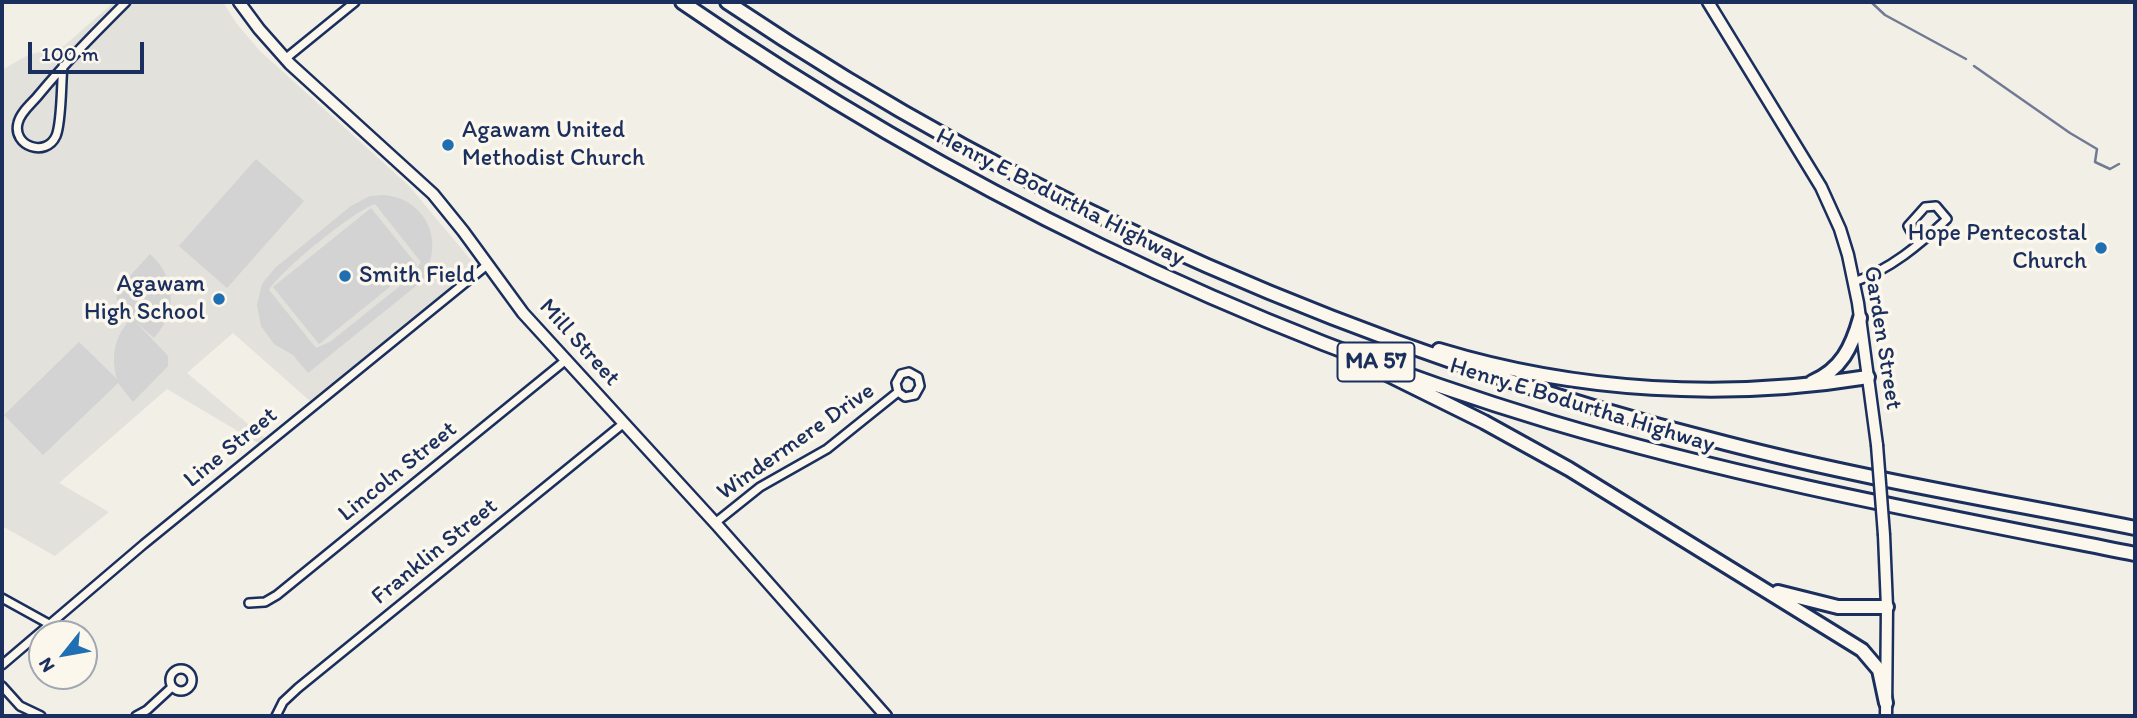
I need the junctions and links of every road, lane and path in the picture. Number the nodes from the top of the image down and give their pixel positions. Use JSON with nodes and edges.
{"nodes":[{"id":1,"x":126,"y":2,"type":"edge"},
{"id":2,"x":239,"y":2,"type":"edge"},
{"id":3,"x":355,"y":2,"type":"edge"},
{"id":4,"x":682,"y":2,"type":"edge"},
{"id":5,"x":727,"y":2,"type":"edge"},
{"id":6,"x":1709,"y":2,"type":"edge"},
{"id":7,"x":285,"y":59,"type":"junction"},
{"id":8,"x":63,"y":66,"type":"junction"},
{"id":9,"x":1918,"y":244,"type":"junction"},
{"id":10,"x":488,"y":265,"type":"junction"},
{"id":11,"x":1854,"y":282,"type":"junction"},
{"id":12,"x":1268,"y":292,"type":"junction"},
{"id":13,"x":1860,"y":318,"type":"junction"},
{"id":14,"x":1312,"y":337,"type":"junction"},
{"id":15,"x":566,"y":360,"type":"junction"},
{"id":16,"x":1868,"y":377,"type":"junction"},
{"id":17,"x":1788,"y":387,"type":"junction"},
{"id":18,"x":898,"y":392,"type":"dead end"},
{"id":19,"x":624,"y":423,"type":"junction"},
{"id":20,"x":715,"y":523,"type":"junction"},
{"id":21,"x":2135,"y":528,"type":"edge"},
{"id":22,"x":2135,"y":554,"type":"edge"},
{"id":23,"x":1737,"y":572,"type":"junction"},
{"id":24,"x":2,"y":598,"type":"edge"},
{"id":25,"x":249,"y":603,"type":"dead end"},
{"id":26,"x":1887,"y":607,"type":"junction"},
{"id":27,"x":42,"y":620,"type":"edge"},
{"id":28,"x":54,"y":620,"type":"edge"},
{"id":29,"x":28,"y":642,"type":"edge"},
{"id":30,"x":2,"y":664,"type":"edge"},
{"id":31,"x":2,"y":686,"type":"edge"},
{"id":32,"x":172,"y":687,"type":"dead end"},
{"id":33,"x":1886,"y":710,"type":"edge"},
{"id":34,"x":41,"y":716,"type":"edge"},
{"id":35,"x":136,"y":716,"type":"edge"},
{"id":36,"x":276,"y":716,"type":"edge"},
{"id":37,"x":886,"y":716,"type":"edge"}],
"edges":[{"from":1,"to":8,"type":"street"},
{"from":2,"to":7,"type":"street","name":"Mill Street"},
{"from":3,"to":7,"type":"street"},
{"from":4,"to":14,"type":"highway","name":"Henry E Bodurtha Highway","number":"MA 57"},
{"from":5,"to":12,"type":"highway","name":"Henry E Bodurtha Highway","number":"MA 57"},
{"from":6,"to":11,"type":"street","name":"Garden Street"},
{"from":7,"to":10,"type":"street","name":"Mill Street"},
{"from":8,"to":8,"type":"street"},
{"from":9,"to":9,"type":"street"},
{"from":9,"to":11,"type":"street"},
{"from":10,"to":15,"type":"street","name":"Mill Street"},
{"from":10,"to":28,"type":"street","name":"Line Street"},
{"from":11,"to":13,"type":"street","name":"Garden Street"},
{"from":12,"to":17,"type":"highway"},
{"from":12,"to":21,"type":"highway","name":"Henry E Bodurtha Highway","number":"MA 57"},
{"from":13,"to":16,"type":"street","name":"Garden Street"},
{"from":13,"to":17,"type":"highway"},
{"from":14,"to":22,"type":"highway","name":"Henry E Bodurtha Highway","number":"MA 57"},
{"from":14,"to":23,"type":"highway"},
{"from":15,"to":19,"type":"street","name":"Mill Street"},
{"from":15,"to":25,"type":"street","name":"Lincoln Street"},
{"from":16,"to":17,"type":"highway"},
{"from":16,"to":26,"type":"street","name":"Garden Street","bridge":true},
{"from":18,"to":20,"type":"street","name":"Windermere Drive"},
{"from":19,"to":20,"type":"street","name":"Mill Street"},
{"from":19,"to":36,"type":"street","name":"Franklin Street"},
{"from":20,"to":37,"type":"street","name":"Mill Street"},
{"from":23,"to":26,"type":"highway"},
{"from":23,"to":33,"type":"highway"},
{"from":24,"to":27,"type":"street"},
{"from":26,"to":33,"type":"street","name":"Garden Street"},
{"from":29,"to":30,"type":"street","name":"Line Street"},
{"from":31,"to":34,"type":"street"},
{"from":32,"to":35,"type":"street"}]}
